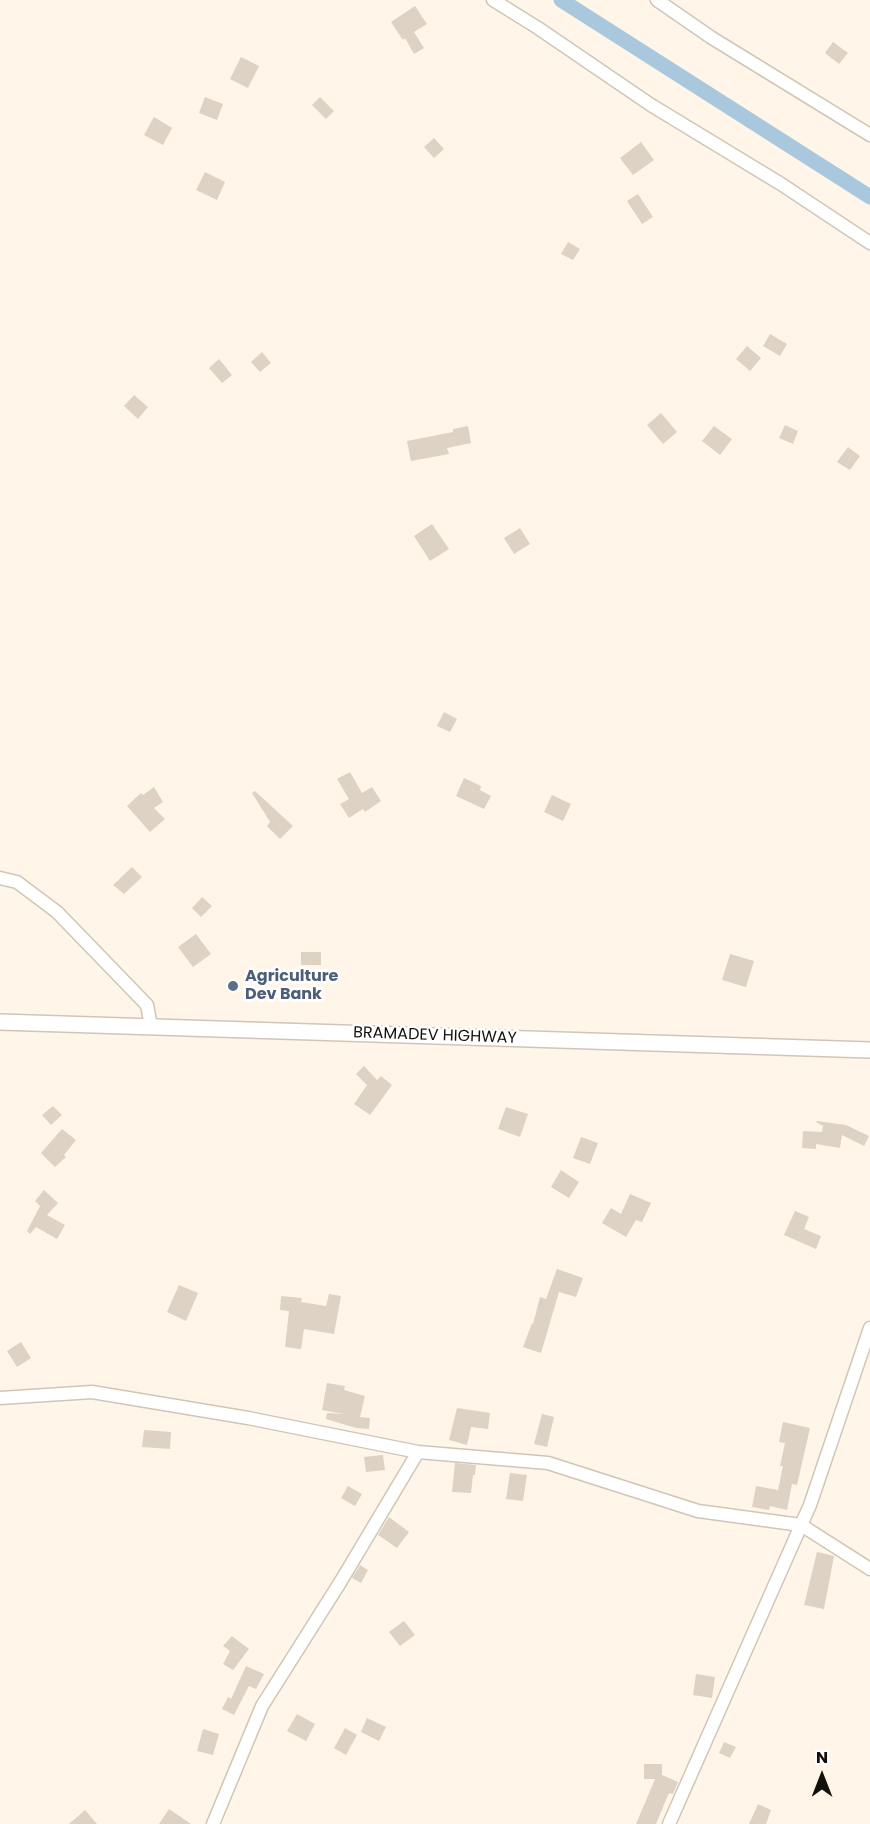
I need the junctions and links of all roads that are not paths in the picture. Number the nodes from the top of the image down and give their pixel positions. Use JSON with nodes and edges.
{"nodes":[{"id":1,"x":493,"y":0,"type":"edge"},
{"id":2,"x":657,"y":0,"type":"edge"},
{"id":3,"x":870,"y":135,"type":"edge"},
{"id":4,"x":870,"y":243,"type":"edge"},
{"id":5,"x":0,"y":878,"type":"edge"},
{"id":6,"x":0,"y":1022,"type":"edge"},
{"id":7,"x":151,"y":1026,"type":"junction"},
{"id":8,"x":870,"y":1050,"type":"edge"},
{"id":9,"x":870,"y":1328,"type":"edge"},
{"id":10,"x":0,"y":1398,"type":"edge"},
{"id":11,"x":418,"y":1452,"type":"junction"},
{"id":12,"x":801,"y":1525,"type":"junction"},
{"id":13,"x":870,"y":1569,"type":"edge"},
{"id":14,"x":213,"y":1824,"type":"edge"},
{"id":15,"x":669,"y":1824,"type":"edge"}],
"edges":[{"from":1,"to":4,"type":"street"},
{"from":2,"to":3,"type":"street"},
{"from":5,"to":7,"type":"street"},
{"from":6,"to":7,"type":"street","name":"BRAMADEV HIGHWAY"},
{"from":7,"to":8,"type":"street","name":"BRAMADEV HIGHWAY"},
{"from":9,"to":12,"type":"street"},
{"from":10,"to":11,"type":"street"},
{"from":11,"to":12,"type":"street"},
{"from":11,"to":14,"type":"street"},
{"from":12,"to":13,"type":"street"},
{"from":12,"to":15,"type":"street"}]}
